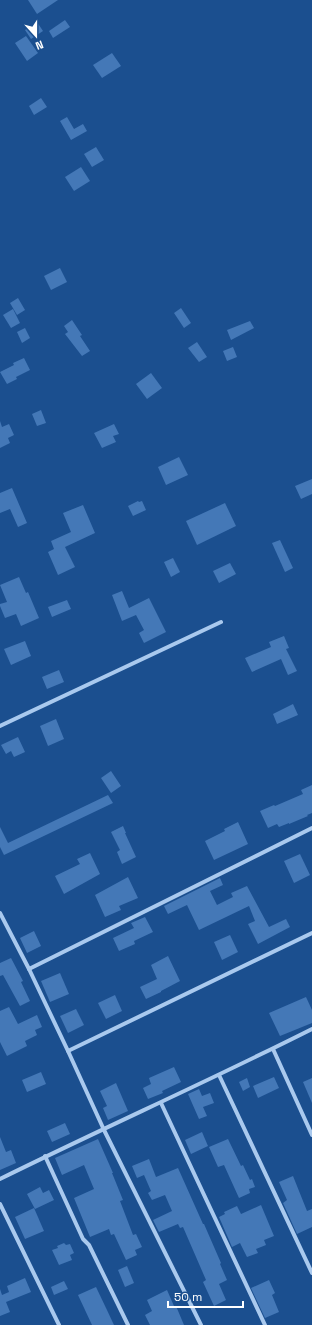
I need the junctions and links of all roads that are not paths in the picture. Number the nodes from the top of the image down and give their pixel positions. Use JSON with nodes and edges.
{"nodes":[{"id":1,"x":221,"y":622,"type":"dead end"},
{"id":2,"x":0,"y":726,"type":"edge"},
{"id":3,"x":312,"y":828,"type":"edge"},
{"id":4,"x":0,"y":913,"type":"edge"},
{"id":5,"x":312,"y":933,"type":"edge"},
{"id":6,"x":29,"y":969,"type":"junction"},
{"id":7,"x":312,"y":1029,"type":"edge"},
{"id":8,"x":273,"y":1049,"type":"junction"},
{"id":9,"x":68,"y":1051,"type":"junction"},
{"id":10,"x":219,"y":1075,"type":"junction"},
{"id":11,"x":161,"y":1103,"type":"junction"},
{"id":12,"x":104,"y":1130,"type":"junction"},
{"id":13,"x":312,"y":1135,"type":"edge"},
{"id":14,"x":45,"y":1156,"type":"junction"},
{"id":15,"x":0,"y":1179,"type":"edge"},
{"id":16,"x":0,"y":1204,"type":"edge"},
{"id":17,"x":312,"y":1273,"type":"edge"},
{"id":18,"x":59,"y":1325,"type":"edge"},
{"id":19,"x":128,"y":1325,"type":"edge"},
{"id":20,"x":201,"y":1325,"type":"edge"},
{"id":21,"x":265,"y":1325,"type":"edge"}],
"edges":[{"from":1,"to":2,"type":"street"},
{"from":3,"to":6,"type":"street"},
{"from":4,"to":6,"type":"street"},
{"from":5,"to":9,"type":"street"},
{"from":6,"to":9,"type":"street"},
{"from":7,"to":8,"type":"street"},
{"from":8,"to":10,"type":"street"},
{"from":8,"to":13,"type":"street"},
{"from":9,"to":12,"type":"street"},
{"from":10,"to":11,"type":"street"},
{"from":10,"to":17,"type":"street"},
{"from":11,"to":12,"type":"street"},
{"from":11,"to":21,"type":"street"},
{"from":12,"to":14,"type":"street"},
{"from":12,"to":20,"type":"street"},
{"from":14,"to":15,"type":"street"},
{"from":14,"to":19,"type":"street"},
{"from":16,"to":18,"type":"street"}]}
